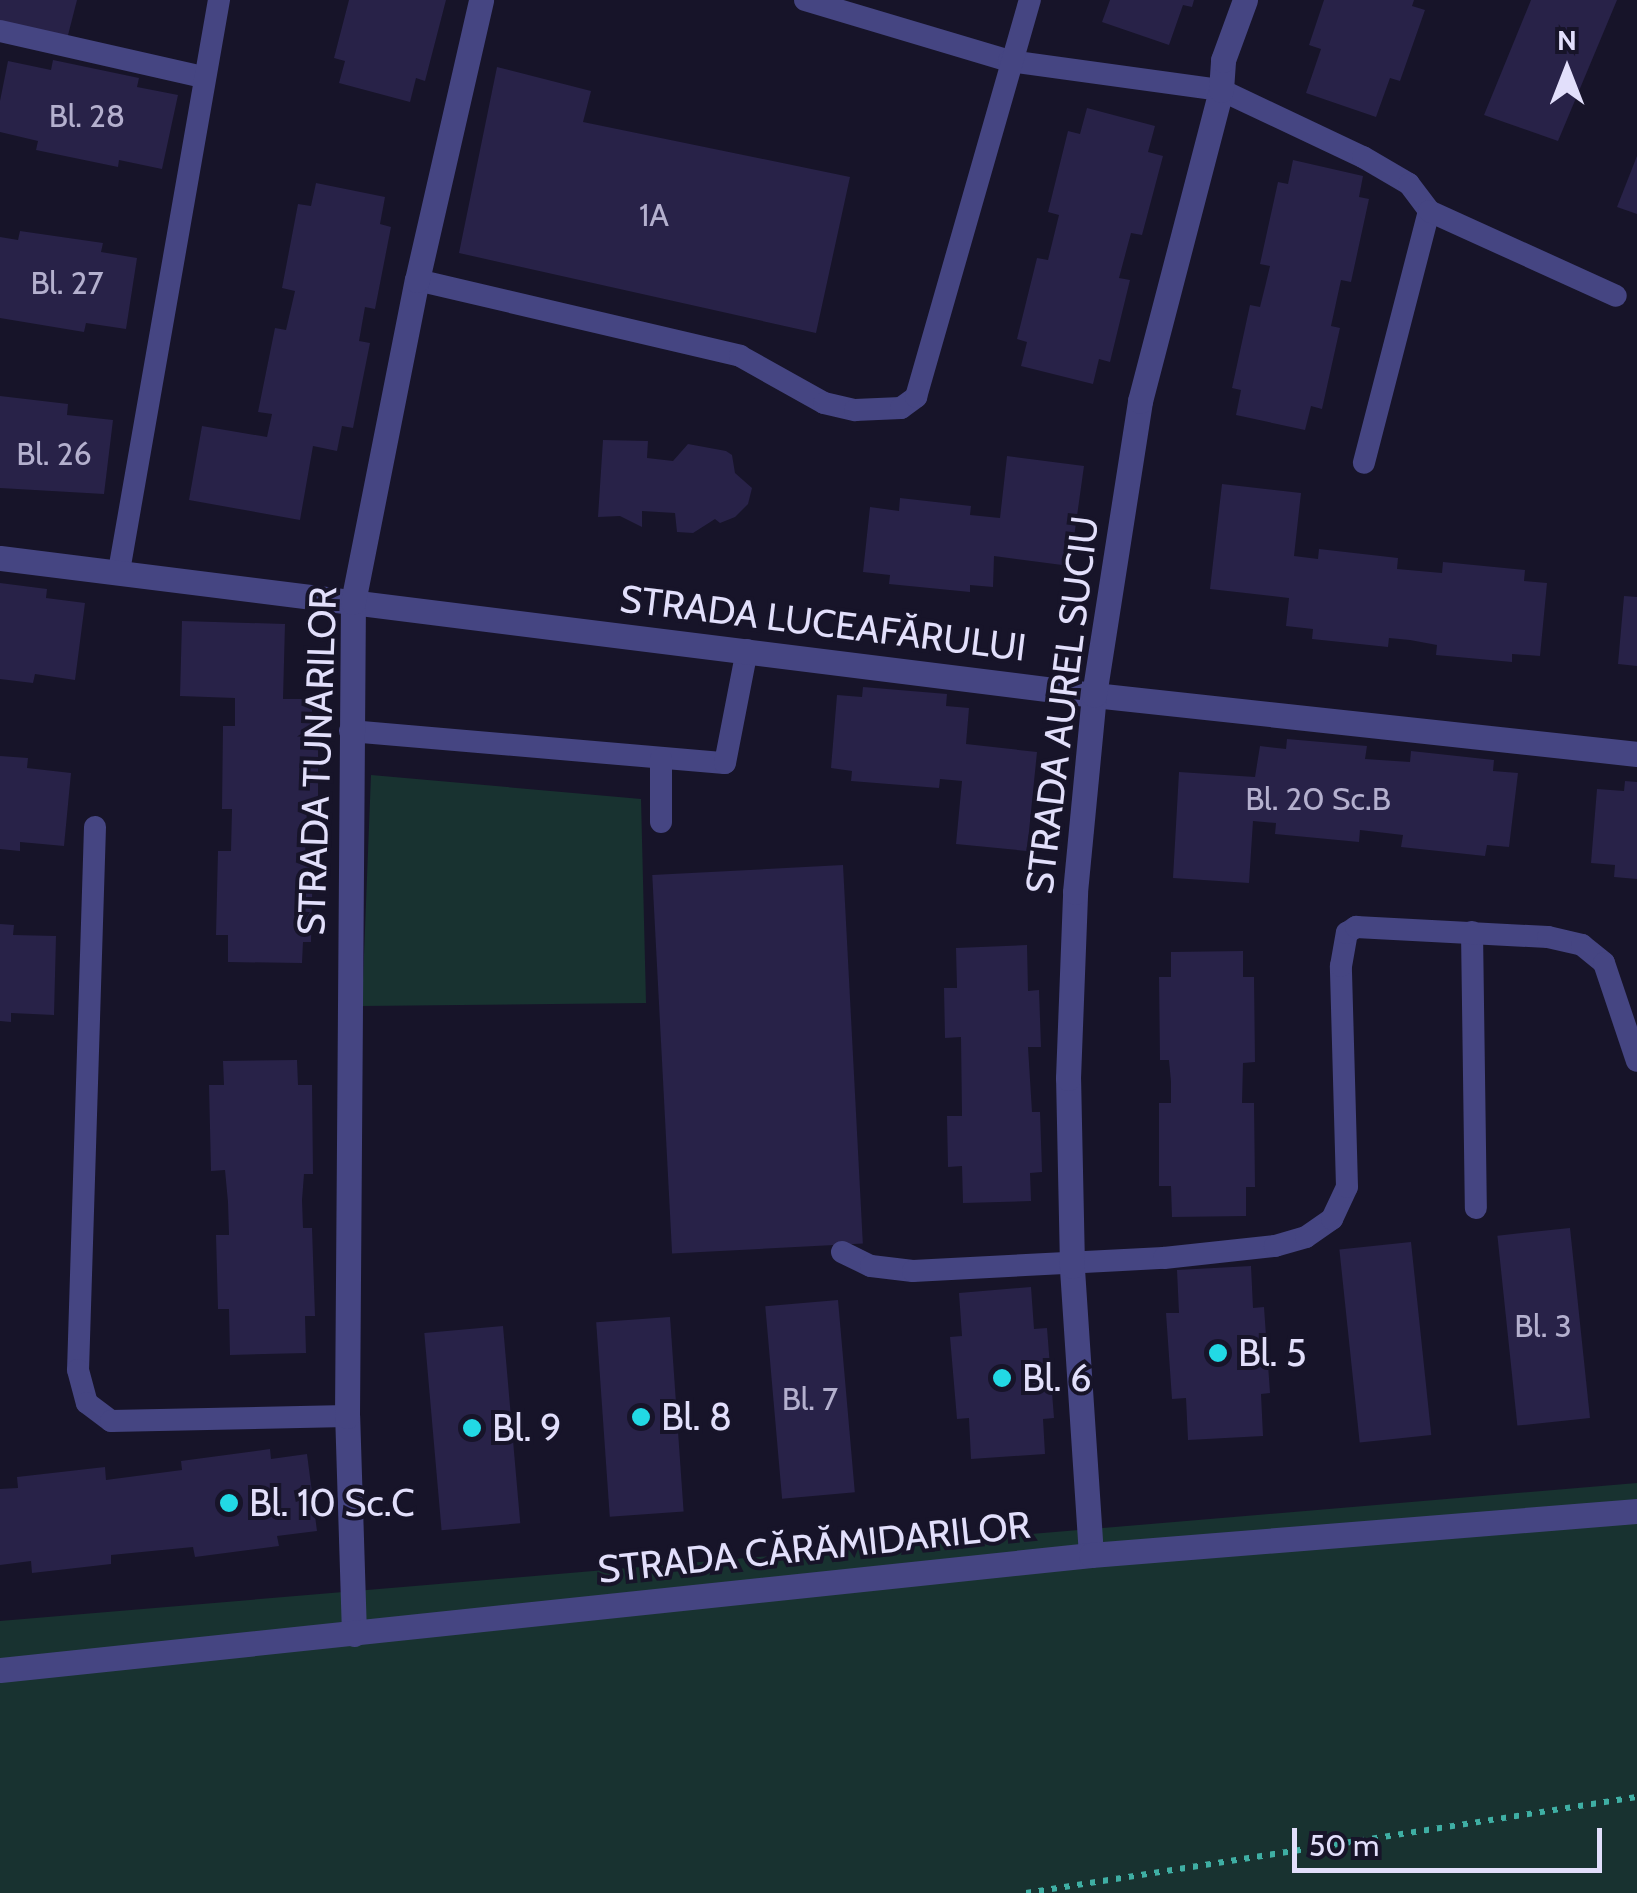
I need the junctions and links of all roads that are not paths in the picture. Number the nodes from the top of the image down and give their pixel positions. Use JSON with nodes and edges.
{"nodes":[{"id":1,"x":219,"y":0,"type":"edge"},
{"id":2,"x":481,"y":0,"type":"edge"},
{"id":3,"x":805,"y":0,"type":"edge"},
{"id":4,"x":1030,"y":0,"type":"edge"},
{"id":5,"x":1246,"y":0,"type":"edge"},
{"id":6,"x":0,"y":31,"type":"edge"},
{"id":7,"x":1009,"y":60,"type":"junction"},
{"id":8,"x":203,"y":77,"type":"junction"},
{"id":9,"x":1221,"y":90,"type":"junction"},
{"id":10,"x":1429,"y":210,"type":"junction"},
{"id":11,"x":417,"y":280,"type":"junction"},
{"id":12,"x":1616,"y":296,"type":"dead end"},
{"id":13,"x":1364,"y":463,"type":"dead end"},
{"id":14,"x":0,"y":558,"type":"edge"},
{"id":15,"x":119,"y":572,"type":"junction"},
{"id":16,"x":353,"y":602,"type":"junction"},
{"id":17,"x":747,"y":650,"type":"junction"},
{"id":18,"x":1094,"y":695,"type":"junction"},
{"id":19,"x":350,"y":731,"type":"junction"},
{"id":20,"x":1637,"y":754,"type":"edge"},
{"id":21,"x":661,"y":759,"type":"junction"},
{"id":22,"x":660,"y":822,"type":"dead end"},
{"id":23,"x":95,"y":827,"type":"dead end"},
{"id":24,"x":1472,"y":932,"type":"junction"},
{"id":25,"x":1637,"y":1062,"type":"edge"},
{"id":26,"x":1476,"y":1208,"type":"dead end"},
{"id":27,"x":842,"y":1252,"type":"dead end"},
{"id":28,"x":1072,"y":1266,"type":"junction"},
{"id":29,"x":347,"y":1416,"type":"junction"},
{"id":30,"x":1637,"y":1511,"type":"edge"},
{"id":31,"x":1091,"y":1554,"type":"junction"},
{"id":32,"x":354,"y":1634,"type":"junction"},
{"id":33,"x":0,"y":1670,"type":"edge"}],
"edges":[{"from":1,"to":8,"type":"lane"},
{"from":2,"to":11,"type":"street","name":"STRADA TUNARILOR"},
{"from":3,"to":7,"type":"lane"},
{"from":4,"to":7,"type":"lane"},
{"from":5,"to":9,"type":"street","name":"STRADA AUREL SUCIU"},
{"from":6,"to":8,"type":"lane"},
{"from":7,"to":9,"type":"lane"},
{"from":7,"to":11,"type":"lane"},
{"from":8,"to":15,"type":"lane"},
{"from":9,"to":10,"type":"lane"},
{"from":9,"to":18,"type":"street","name":"STRADA AUREL SUCIU"},
{"from":10,"to":12,"type":"lane"},
{"from":10,"to":13,"type":"lane"},
{"from":11,"to":16,"type":"street","name":"STRADA TUNARILOR"},
{"from":14,"to":15,"type":"street","name":"STRADA LUCEAFĂRULUI"},
{"from":15,"to":16,"type":"street","name":"STRADA LUCEAFĂRULUI"},
{"from":16,"to":17,"type":"street","name":"STRADA LUCEAFĂRULUI"},
{"from":16,"to":19,"type":"street","name":"STRADA TUNARILOR"},
{"from":17,"to":18,"type":"street","name":"STRADA LUCEAFĂRULUI"},
{"from":17,"to":21,"type":"lane"},
{"from":18,"to":20,"type":"street","name":"STRADA LUCEAFĂRULUI"},
{"from":18,"to":28,"type":"street","name":"STRADA AUREL SUCIU"},
{"from":19,"to":21,"type":"lane"},
{"from":19,"to":29,"type":"street","name":"STRADA TUNARILOR"},
{"from":21,"to":22,"type":"lane"},
{"from":23,"to":29,"type":"lane"},
{"from":24,"to":25,"type":"lane"},
{"from":24,"to":26,"type":"lane"},
{"from":24,"to":28,"type":"lane"},
{"from":27,"to":28,"type":"lane"},
{"from":28,"to":31,"type":"street","name":"STRADA AUREL SUCIU"},
{"from":29,"to":32,"type":"street","name":"STRADA TUNARILOR"},
{"from":30,"to":31,"type":"street","name":"STRADA CĂRĂMIDARILOR"},
{"from":31,"to":32,"type":"street","name":"STRADA CĂRĂMIDARILOR"},
{"from":32,"to":33,"type":"street","name":"STRADA CĂRĂMIDARILOR"}]}
